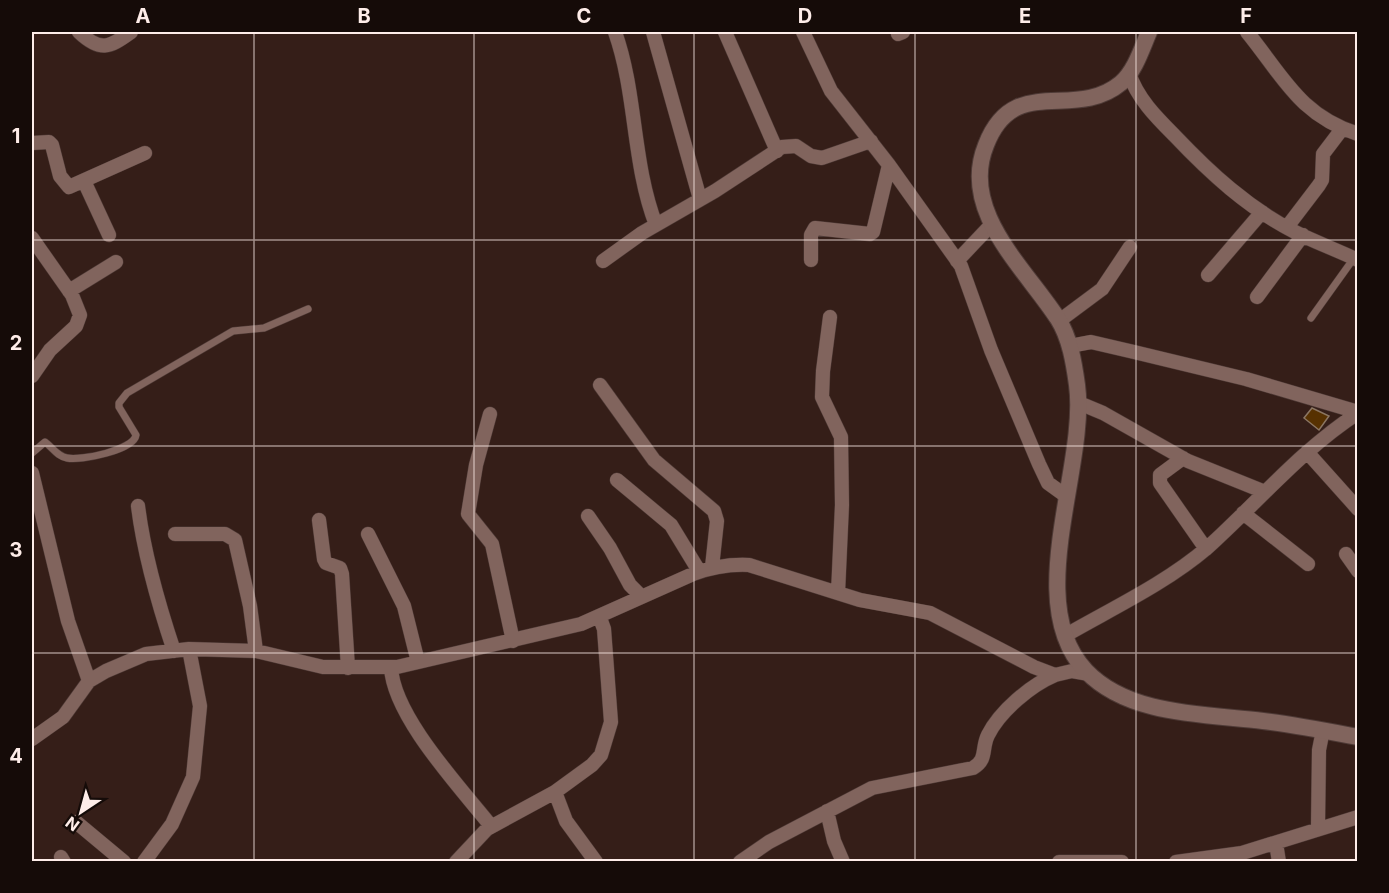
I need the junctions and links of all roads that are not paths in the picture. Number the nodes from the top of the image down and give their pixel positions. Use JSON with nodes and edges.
{"nodes":[{"id":1,"x":79,"y":32,"type":"edge"},
{"id":2,"x":131,"y":32,"type":"edge"},
{"id":3,"x":615,"y":32,"type":"edge"},
{"id":4,"x":653,"y":32,"type":"edge"},
{"id":5,"x":725,"y":32,"type":"edge"},
{"id":6,"x":803,"y":32,"type":"edge"},
{"id":7,"x":1149,"y":32,"type":"edge"},
{"id":8,"x":1248,"y":32,"type":"edge"},
{"id":9,"x":1129,"y":74,"type":"junction"},
{"id":10,"x":1342,"y":129,"type":"junction"},
{"id":11,"x":1358,"y":134,"type":"edge"},
{"id":12,"x":871,"y":141,"type":"junction"},
{"id":13,"x":32,"y":143,"type":"edge"},
{"id":14,"x":777,"y":151,"type":"junction"},
{"id":15,"x":145,"y":153,"type":"dead end"},
{"id":16,"x":889,"y":165,"type":"junction"},
{"id":17,"x":84,"y":181,"type":"junction"},
{"id":18,"x":700,"y":199,"type":"junction"},
{"id":19,"x":1262,"y":212,"type":"junction"},
{"id":20,"x":656,"y":225,"type":"junction"},
{"id":21,"x":992,"y":225,"type":"junction"},
{"id":22,"x":1287,"y":227,"type":"junction"},
{"id":23,"x":109,"y":235,"type":"dead end"},
{"id":24,"x":1302,"y":235,"type":"junction"},
{"id":25,"x":32,"y":238,"type":"edge"},
{"id":26,"x":1130,"y":246,"type":"dead end"},
{"id":27,"x":1356,"y":259,"type":"edge"},
{"id":28,"x":811,"y":260,"type":"dead end"},
{"id":29,"x":603,"y":261,"type":"dead end"},
{"id":30,"x":957,"y":261,"type":"junction"},
{"id":31,"x":116,"y":262,"type":"dead end"},
{"id":32,"x":1208,"y":275,"type":"dead end"},
{"id":33,"x":69,"y":291,"type":"junction"},
{"id":34,"x":1257,"y":297,"type":"dead end"},
{"id":35,"x":308,"y":309,"type":"dead end"},
{"id":36,"x":830,"y":317,"type":"dead end"},
{"id":37,"x":1311,"y":318,"type":"dead end"},
{"id":38,"x":1059,"y":321,"type":"junction"},
{"id":39,"x":1070,"y":346,"type":"junction"},
{"id":40,"x":32,"y":376,"type":"edge"},
{"id":41,"x":600,"y":385,"type":"dead end"},
{"id":42,"x":1079,"y":403,"type":"junction"},
{"id":43,"x":1358,"y":413,"type":"edge"},
{"id":44,"x":490,"y":414,"type":"dead end"},
{"id":45,"x":1307,"y":452,"type":"junction"},
{"id":46,"x":32,"y":453,"type":"edge"},
{"id":47,"x":1183,"y":458,"type":"junction"},
{"id":48,"x":32,"y":473,"type":"edge"},
{"id":49,"x":617,"y":480,"type":"dead end"},
{"id":50,"x":1265,"y":492,"type":"junction"},
{"id":51,"x":34,"y":495,"type":"edge"},
{"id":52,"x":1066,"y":496,"type":"junction"},
{"id":53,"x":138,"y":506,"type":"dead end"},
{"id":54,"x":1358,"y":509,"type":"edge"},
{"id":55,"x":1243,"y":513,"type":"junction"},
{"id":56,"x":588,"y":516,"type":"dead end"},
{"id":57,"x":319,"y":520,"type":"dead end"},
{"id":58,"x":175,"y":534,"type":"dead end"},
{"id":59,"x":369,"y":534,"type":"dead end"},
{"id":60,"x":1206,"y":549,"type":"junction"},
{"id":61,"x":1346,"y":554,"type":"dead end"},
{"id":62,"x":1308,"y":564,"type":"dead end"},
{"id":63,"x":705,"y":569,"type":"junction"},
{"id":64,"x":1358,"y":571,"type":"edge"},
{"id":65,"x":838,"y":594,"type":"junction"},
{"id":66,"x":641,"y":596,"type":"junction"},
{"id":67,"x":600,"y":618,"type":"junction"},
{"id":68,"x":1066,"y":635,"type":"junction"},
{"id":69,"x":513,"y":641,"type":"junction"},
{"id":70,"x":189,"y":649,"type":"junction"},
{"id":71,"x":174,"y":651,"type":"junction"},
{"id":72,"x":256,"y":651,"type":"junction"},
{"id":73,"x":418,"y":662,"type":"junction"},
{"id":74,"x":391,"y":667,"type":"junction"},
{"id":75,"x":348,"y":668,"type":"junction"},
{"id":76,"x":1089,"y":674,"type":"junction"},
{"id":77,"x":1055,"y":675,"type":"junction"},
{"id":78,"x":89,"y":681,"type":"junction"},
{"id":79,"x":1323,"y":730,"type":"junction"},
{"id":80,"x":1358,"y":737,"type":"edge"},
{"id":81,"x":32,"y":739,"type":"edge"},
{"id":82,"x":555,"y":792,"type":"junction"},
{"id":83,"x":827,"y":812,"type":"junction"},
{"id":84,"x":1358,"y":817,"type":"edge"},
{"id":85,"x":76,"y":822,"type":"dead end"},
{"id":86,"x":491,"y":826,"type":"junction"},
{"id":87,"x":1318,"y":828,"type":"junction"},
{"id":88,"x":1276,"y":843,"type":"junction"},
{"id":89,"x":124,"y":861,"type":"edge"},
{"id":90,"x":144,"y":861,"type":"edge"},
{"id":91,"x":456,"y":861,"type":"edge"},
{"id":92,"x":596,"y":861,"type":"edge"},
{"id":93,"x":740,"y":861,"type":"edge"},
{"id":94,"x":843,"y":861,"type":"edge"},
{"id":95,"x":1059,"y":861,"type":"edge"},
{"id":96,"x":1122,"y":861,"type":"edge"},
{"id":97,"x":1176,"y":861,"type":"edge"},
{"id":98,"x":1279,"y":861,"type":"edge"}],
"edges":[{"from":1,"to":2,"type":"street"},
{"from":3,"to":20,"type":"street"},
{"from":4,"to":18,"type":"street"},
{"from":5,"to":14,"type":"street"},
{"from":6,"to":12,"type":"street"},
{"from":7,"to":9,"type":"street"},
{"from":8,"to":10,"type":"street"},
{"from":9,"to":19,"type":"street"},
{"from":9,"to":21,"type":"street"},
{"from":10,"to":11,"type":"street"},
{"from":10,"to":22,"type":"street"},
{"from":12,"to":14,"type":"street"},
{"from":12,"to":16,"type":"street"},
{"from":13,"to":17,"type":"street"},
{"from":14,"to":18,"type":"street"},
{"from":15,"to":17,"type":"street"},
{"from":16,"to":28,"type":"street"},
{"from":16,"to":30,"type":"street"},
{"from":17,"to":23,"type":"street"},
{"from":18,"to":20,"type":"street"},
{"from":19,"to":22,"type":"street"},
{"from":19,"to":32,"type":"street"},
{"from":20,"to":29,"type":"street"},
{"from":21,"to":30,"type":"street"},
{"from":21,"to":38,"type":"street"},
{"from":22,"to":24,"type":"street"},
{"from":24,"to":27,"type":"street"},
{"from":24,"to":34,"type":"street"},
{"from":25,"to":33,"type":"street"},
{"from":26,"to":38,"type":"street"},
{"from":27,"to":37,"type":"lane"},
{"from":30,"to":52,"type":"street"},
{"from":31,"to":33,"type":"street"},
{"from":33,"to":40,"type":"street"},
{"from":35,"to":46,"type":"lane"},
{"from":36,"to":65,"type":"street"},
{"from":38,"to":39,"type":"street"},
{"from":39,"to":42,"type":"street"},
{"from":39,"to":43,"type":"street"},
{"from":41,"to":63,"type":"street"},
{"from":42,"to":47,"type":"street"},
{"from":42,"to":52,"type":"street"},
{"from":43,"to":45,"type":"street"},
{"from":44,"to":69,"type":"street"},
{"from":45,"to":50,"type":"street"},
{"from":45,"to":54,"type":"street"},
{"from":47,"to":50,"type":"street"},
{"from":47,"to":60,"type":"street"},
{"from":48,"to":51,"type":"street"},
{"from":49,"to":63,"type":"street"},
{"from":50,"to":55,"type":"street"},
{"from":51,"to":78,"type":"street"},
{"from":52,"to":68,"type":"street"},
{"from":53,"to":71,"type":"street"},
{"from":55,"to":60,"type":"street"},
{"from":55,"to":62,"type":"street"},
{"from":56,"to":66,"type":"street"},
{"from":57,"to":75,"type":"street"},
{"from":58,"to":72,"type":"street"},
{"from":59,"to":73,"type":"street"},
{"from":60,"to":68,"type":"street"},
{"from":61,"to":64,"type":"street"},
{"from":63,"to":65,"type":"street"},
{"from":63,"to":66,"type":"street"},
{"from":65,"to":77,"type":"street"},
{"from":66,"to":67,"type":"street"},
{"from":67,"to":69,"type":"street"},
{"from":67,"to":82,"type":"street"},
{"from":68,"to":76,"type":"street"},
{"from":69,"to":73,"type":"street"},
{"from":70,"to":71,"type":"street"},
{"from":70,"to":72,"type":"street"},
{"from":70,"to":90,"type":"street"},
{"from":71,"to":78,"type":"street"},
{"from":72,"to":75,"type":"street"},
{"from":73,"to":74,"type":"street"},
{"from":74,"to":75,"type":"street"},
{"from":74,"to":86,"type":"street"},
{"from":76,"to":77,"type":"street"},
{"from":76,"to":79,"type":"street"},
{"from":77,"to":83,"type":"street"},
{"from":78,"to":81,"type":"street"},
{"from":79,"to":80,"type":"street"},
{"from":79,"to":87,"type":"street"},
{"from":82,"to":86,"type":"street"},
{"from":82,"to":92,"type":"street"},
{"from":83,"to":93,"type":"street"},
{"from":83,"to":94,"type":"street"},
{"from":84,"to":87,"type":"street"},
{"from":85,"to":89,"type":"street"},
{"from":86,"to":91,"type":"street"},
{"from":87,"to":88,"type":"street"},
{"from":88,"to":97,"type":"street"},
{"from":88,"to":98,"type":"street"},
{"from":95,"to":96,"type":"street"}]}
